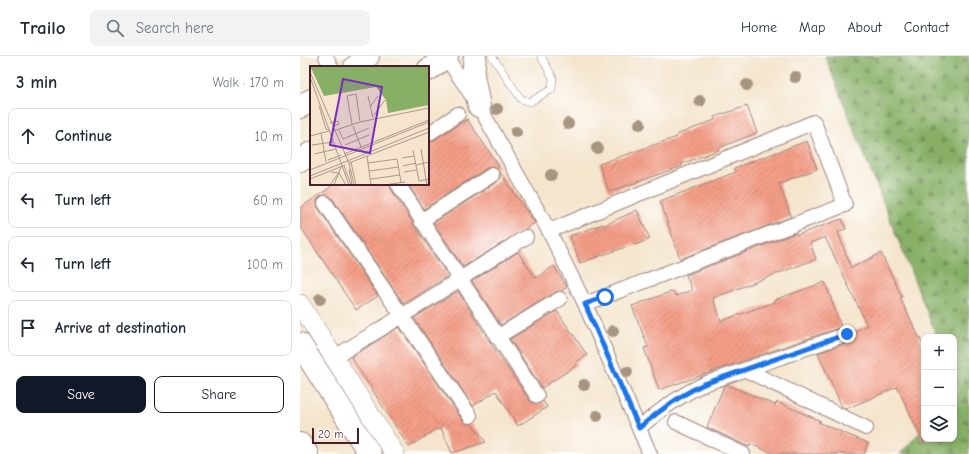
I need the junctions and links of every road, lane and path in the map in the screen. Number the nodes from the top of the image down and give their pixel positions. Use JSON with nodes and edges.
{"nodes":[{"id":1,"x":326,"y":56,"type":"edge"},
{"id":2,"x":368,"y":56,"type":"edge"},
{"id":3,"x":447,"y":56,"type":"edge"},
{"id":4,"x":475,"y":56,"type":"edge"},
{"id":5,"x":492,"y":56,"type":"edge"},
{"id":6,"x":541,"y":56,"type":"edge"},
{"id":7,"x":331,"y":66,"type":"edge"},
{"id":8,"x":356,"y":66,"type":"edge"},
{"id":9,"x":429,"y":69,"type":"edge"},
{"id":10,"x":310,"y":101,"type":"edge"},
{"id":11,"x":479,"y":106,"type":"junction"},
{"id":12,"x":300,"y":107,"type":"edge"},
{"id":13,"x":458,"y":114,"type":"dead end"},
{"id":14,"x":429,"y":133,"type":"edge"},
{"id":15,"x":310,"y":154,"type":"edge"},
{"id":16,"x":300,"y":161,"type":"edge"},
{"id":17,"x":492,"y":175,"type":"dead end"},
{"id":18,"x":399,"y":185,"type":"edge"},
{"id":19,"x":325,"y":203,"type":"dead end"},
{"id":20,"x":422,"y":221,"type":"junction"},
{"id":21,"x":549,"y":231,"type":"junction"},
{"id":22,"x":526,"y":237,"type":"dead end"},
{"id":23,"x":459,"y":278,"type":"junction"},
{"id":24,"x":560,"y":299,"type":"dead end"},
{"id":25,"x":300,"y":304,"type":"edge"},
{"id":26,"x":585,"y":304,"type":"junction"},
{"id":27,"x":402,"y":316,"type":"junction"},
{"id":28,"x":847,"y":334,"type":"dead end"},
{"id":29,"x":497,"y":337,"type":"junction"},
{"id":30,"x":300,"y":344,"type":"edge"},
{"id":31,"x":333,"y":358,"type":"junction"},
{"id":32,"x":746,"y":370,"type":"junction"},
{"id":33,"x":691,"y":390,"type":"junction"},
{"id":34,"x":537,"y":396,"type":"dead end"},
{"id":35,"x":662,"y":410,"type":"junction"},
{"id":36,"x":470,"y":416,"type":"dead end"},
{"id":37,"x":676,"y":422,"type":"junction"},
{"id":38,"x":639,"y":428,"type":"junction"},
{"id":39,"x":866,"y":428,"type":"dead end"},
{"id":40,"x":300,"y":444,"type":"edge"},
{"id":41,"x":306,"y":454,"type":"edge"},
{"id":42,"x":370,"y":454,"type":"edge"},
{"id":43,"x":395,"y":454,"type":"edge"},
{"id":44,"x":650,"y":454,"type":"edge"},
{"id":45,"x":743,"y":454,"type":"edge"}],
"edges":[{"from":1,"to":7,"type":"street"},
{"from":2,"to":8,"type":"main road"},
{"from":3,"to":9,"type":"main road"},
{"from":3,"to":11,"type":"street"},
{"from":4,"to":11,"type":"main road"},
{"from":5,"to":6,"type":"lane"},
{"from":10,"to":12,"type":"main road"},
{"from":11,"to":21,"type":"street"},
{"from":13,"to":14,"type":"street"},
{"from":15,"to":16,"type":"main road"},
{"from":17,"to":20,"type":"street"},
{"from":18,"to":20,"type":"street"},
{"from":19,"to":27,"type":"street"},
{"from":20,"to":23,"type":"street"},
{"from":21,"to":26,"type":"street"},
{"from":21,"to":26,"type":"street"},
{"from":22,"to":23,"type":"street"},
{"from":23,"to":27,"type":"street"},
{"from":23,"to":29,"type":"street"},
{"from":24,"to":29,"type":"street"},
{"from":25,"to":31,"type":"street"},
{"from":26,"to":38,"type":"street"},
{"from":27,"to":31,"type":"street"},
{"from":27,"to":36,"type":"street"},
{"from":28,"to":32,"type":"street"},
{"from":29,"to":34,"type":"street"},
{"from":30,"to":42,"type":"main road"},
{"from":31,"to":43,"type":"street"},
{"from":32,"to":33,"type":"street"},
{"from":32,"to":39,"type":"street"},
{"from":33,"to":35,"type":"street"},
{"from":33,"to":37,"type":"street"},
{"from":35,"to":37,"type":"street"},
{"from":35,"to":38,"type":"street"},
{"from":37,"to":45,"type":"street"},
{"from":38,"to":44,"type":"street"},
{"from":40,"to":41,"type":"main road"}]}
